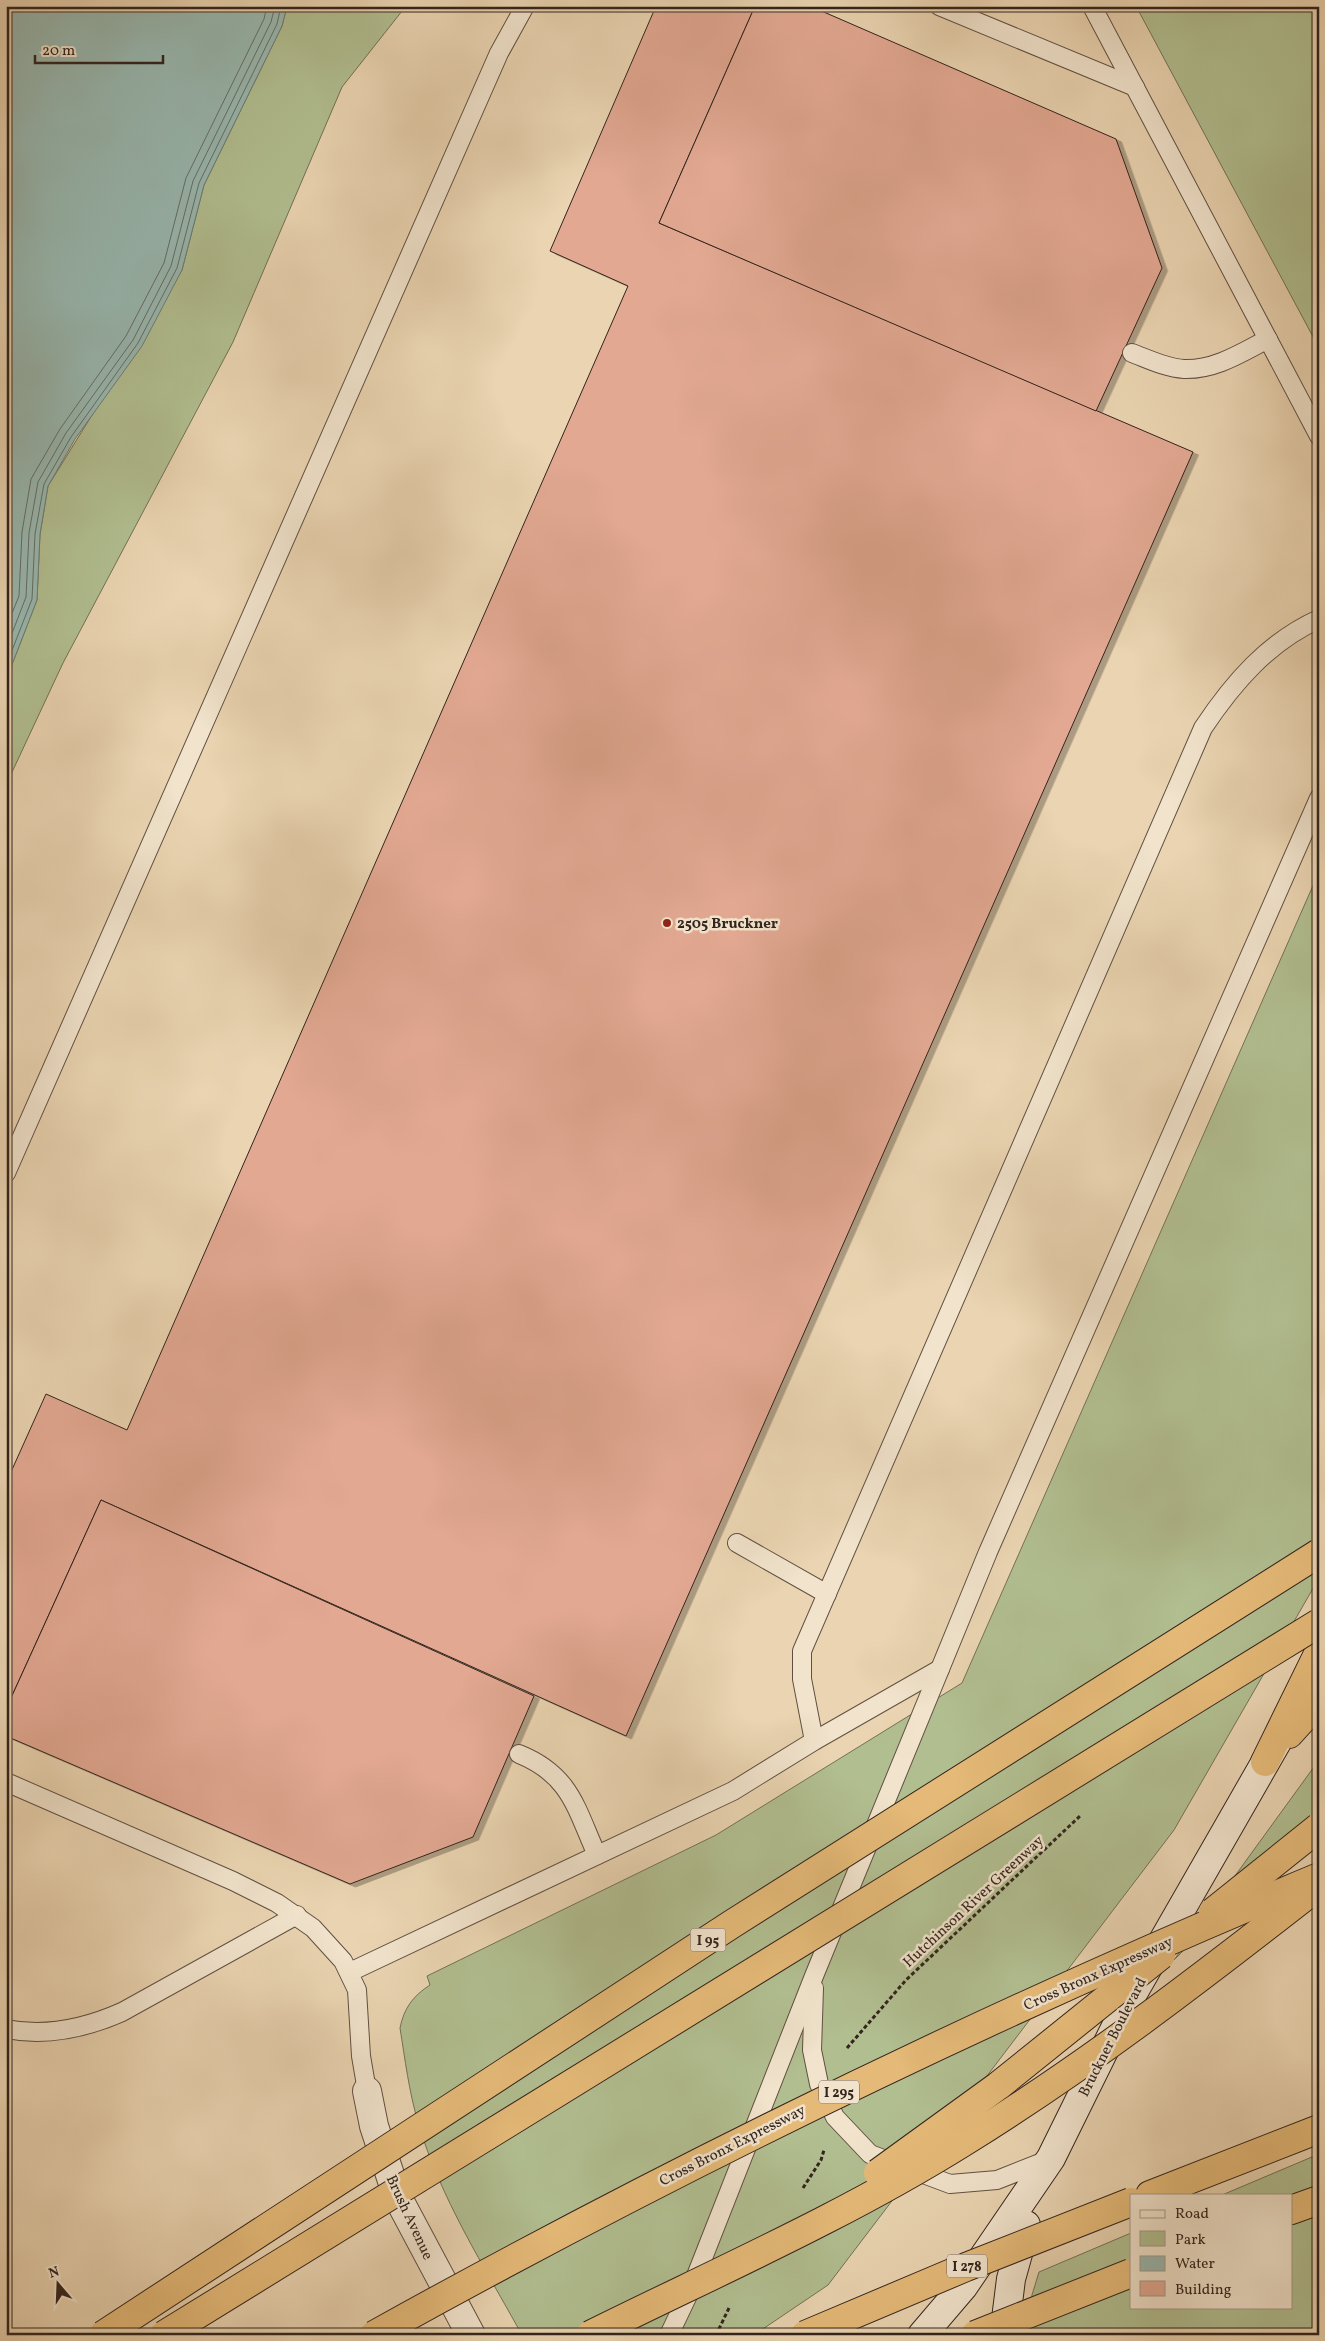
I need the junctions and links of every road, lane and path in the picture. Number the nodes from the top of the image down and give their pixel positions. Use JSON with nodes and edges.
{"nodes":[{"id":1,"x":518,"y":6,"type":"edge"},
{"id":2,"x":525,"y":6,"type":"edge"},
{"id":3,"x":938,"y":6,"type":"edge"},
{"id":4,"x":1092,"y":6,"type":"edge"},
{"id":5,"x":1135,"y":87,"type":"junction"},
{"id":6,"x":1268,"y":339,"type":"junction"},
{"id":7,"x":1132,"y":353,"type":"dead end"},
{"id":8,"x":1319,"y":436,"type":"edge"},
{"id":9,"x":1319,"y":619,"type":"edge"},
{"id":10,"x":1319,"y":798,"type":"edge"},
{"id":11,"x":6,"y":1156,"type":"edge"},
{"id":12,"x":6,"y":1173,"type":"edge"},
{"id":13,"x":737,"y":1543,"type":"dead end"},
{"id":14,"x":1319,"y":1553,"type":"edge"},
{"id":15,"x":827,"y":1594,"type":"junction"},
{"id":16,"x":1319,"y":1624,"type":"edge"},
{"id":17,"x":1319,"y":1652,"type":"edge"},
{"id":18,"x":940,"y":1669,"type":"junction"},
{"id":19,"x":1319,"y":1677,"type":"edge"},
{"id":20,"x":1319,"y":1701,"type":"edge"},
{"id":21,"x":814,"y":1741,"type":"junction"},
{"id":22,"x":519,"y":1754,"type":"dead end"},
{"id":23,"x":1265,"y":1762,"type":"junction"},
{"id":24,"x":6,"y":1782,"type":"edge"},
{"id":25,"x":1084,"y":1812,"type":"dead end"},
{"id":26,"x":1319,"y":1826,"type":"edge"},
{"id":27,"x":597,"y":1855,"type":"junction"},
{"id":28,"x":1319,"y":1877,"type":"edge"},
{"id":29,"x":1319,"y":1885,"type":"edge"},
{"id":30,"x":297,"y":1915,"type":"junction"},
{"id":31,"x":350,"y":1972,"type":"junction"},
{"id":32,"x":814,"y":1976,"type":"junction"},
{"id":33,"x":6,"y":2029,"type":"edge"},
{"id":34,"x":842,"y":2054,"type":"dead end"},
{"id":35,"x":367,"y":2091,"type":"joint"},
{"id":36,"x":835,"y":2117,"type":"junction"},
{"id":37,"x":1319,"y":2129,"type":"edge"},
{"id":38,"x":1051,"y":2158,"type":"junction"},
{"id":39,"x":800,"y":2193,"type":"dead end"},
{"id":40,"x":1153,"y":2194,"type":"edge"},
{"id":41,"x":1319,"y":2200,"type":"edge"},
{"id":42,"x":1130,"y":2202,"type":"edge"},
{"id":43,"x":1292,"y":2210,"type":"edge"},
{"id":44,"x":1130,"y":2273,"type":"edge"},
{"id":45,"x":714,"y":2274,"type":"junction"},
{"id":46,"x":732,"y":2302,"type":"dead end"},
{"id":47,"x":103,"y":2335,"type":"edge"},
{"id":48,"x":164,"y":2335,"type":"edge"},
{"id":49,"x":374,"y":2335,"type":"edge"},
{"id":50,"x":471,"y":2335,"type":"edge"},
{"id":51,"x":590,"y":2335,"type":"edge"},
{"id":52,"x":669,"y":2335,"type":"edge"},
{"id":53,"x":716,"y":2335,"type":"edge"},
{"id":54,"x":805,"y":2335,"type":"edge"},
{"id":55,"x":922,"y":2335,"type":"edge"},
{"id":56,"x":975,"y":2335,"type":"edge"},
{"id":57,"x":1004,"y":2335,"type":"edge"}],
"edges":[{"from":1,"to":11,"type":"lane"},
{"from":2,"to":12,"type":"lane"},
{"from":3,"to":5,"type":"lane"},
{"from":4,"to":5,"type":"lane"},
{"from":5,"to":6,"type":"lane"},
{"from":6,"to":7,"type":"lane"},
{"from":6,"to":8,"type":"lane"},
{"from":9,"to":15,"type":"lane"},
{"from":10,"to":18,"type":"lane"},
{"from":13,"to":15,"type":"lane"},
{"from":14,"to":47,"type":"highway","number":"I 95","bridge":true},
{"from":15,"to":21,"type":"lane"},
{"from":16,"to":48,"type":"highway","bridge":true},
{"from":17,"to":23,"type":"highway"},
{"from":18,"to":21,"type":"lane"},
{"from":18,"to":32,"type":"lane"},
{"from":19,"to":23,"type":"main road","name":"Bruckner Boulevard"},
{"from":20,"to":23,"type":"highway"},
{"from":21,"to":27,"type":"lane"},
{"from":22,"to":27,"type":"lane"},
{"from":23,"to":38,"type":"main road","name":"Bruckner Boulevard"},
{"from":24,"to":30,"type":"lane"},
{"from":25,"to":34,"type":"path","name":"Hutchinson River Greenway"},
{"from":26,"to":45,"type":"highway","bridge":true},
{"from":27,"to":31,"type":"lane"},
{"from":28,"to":49,"type":"highway","name":"Cross Bronx Expressway","number":"I 295","bridge":true},
{"from":29,"to":45,"type":"highway","bridge":true},
{"from":30,"to":31,"type":"lane"},
{"from":30,"to":33,"type":"lane"},
{"from":31,"to":35,"type":"lane"},
{"from":32,"to":36,"type":"lane"},
{"from":32,"to":52,"type":"lane"},
{"from":35,"to":50,"type":"main road","name":"Brush Avenue"},
{"from":36,"to":38,"type":"lane"},
{"from":36,"to":39,"type":"path"},
{"from":37,"to":40,"type":"highway"},
{"from":38,"to":55,"type":"main road","name":"Bruckner Boulevard"},
{"from":38,"to":57,"type":"main road"},
{"from":41,"to":43,"type":"highway"},
{"from":42,"to":54,"type":"highway","number":"I 278","bridge":true},
{"from":44,"to":56,"type":"highway","bridge":true},
{"from":45,"to":51,"type":"highway","bridge":true},
{"from":46,"to":53,"type":"path"}]}
